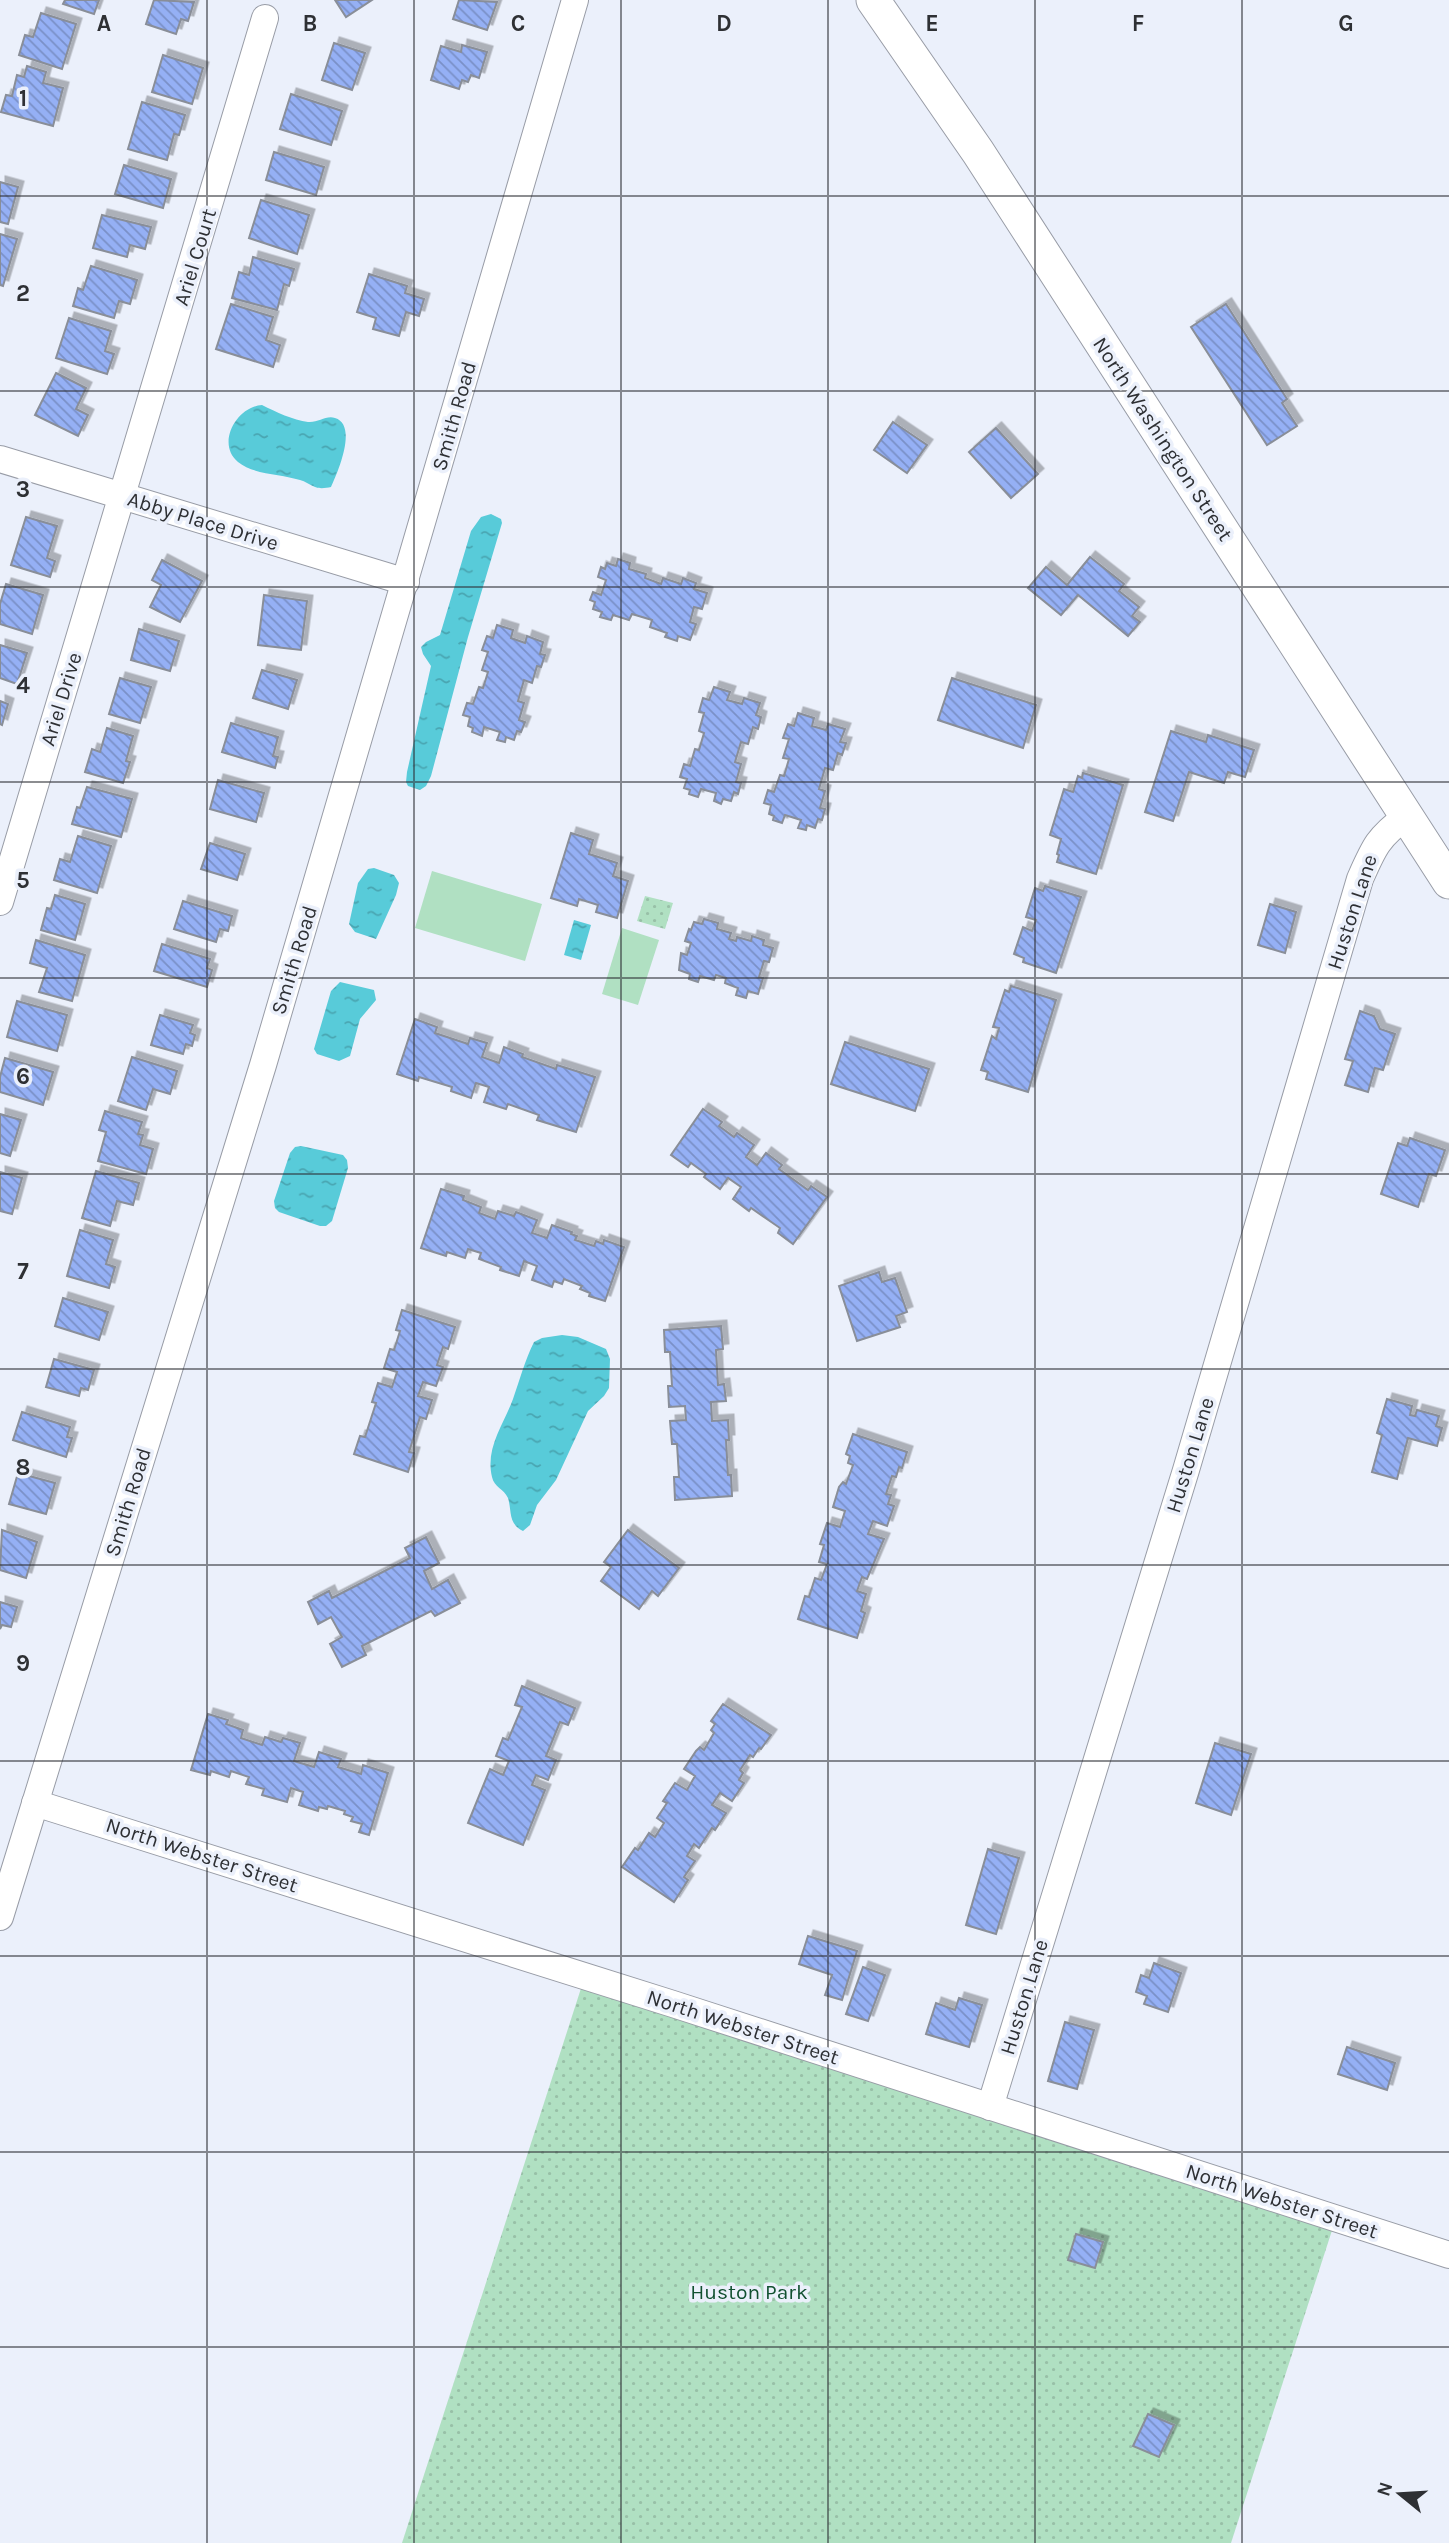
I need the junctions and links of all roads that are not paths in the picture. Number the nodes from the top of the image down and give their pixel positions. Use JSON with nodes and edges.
{"nodes":[{"id":1,"x":575,"y":0,"type":"edge"},
{"id":2,"x":873,"y":0,"type":"edge"},
{"id":3,"x":265,"y":18,"type":"dead end"},
{"id":4,"x":0,"y":459,"type":"edge"},
{"id":5,"x":122,"y":496,"type":"junction"},
{"id":6,"x":406,"y":582,"type":"junction"},
{"id":7,"x":1407,"y":816,"type":"junction"},
{"id":8,"x":1449,"y":882,"type":"edge"},
{"id":9,"x":0,"y":902,"type":"edge"},
{"id":10,"x":35,"y":1803,"type":"junction"},
{"id":11,"x":0,"y":1917,"type":"edge"},
{"id":12,"x":990,"y":2106,"type":"junction"},
{"id":13,"x":1449,"y":2255,"type":"edge"}],
"edges":[{"from":1,"to":6,"type":"street","name":"Smith Road"},
{"from":2,"to":7,"type":"main road","name":"North Washington Street"},
{"from":3,"to":5,"type":"street","name":"Ariel Court"},
{"from":4,"to":5,"type":"street","name":"Abby Place Drive"},
{"from":5,"to":6,"type":"street","name":"Abby Place Drive"},
{"from":5,"to":9,"type":"street","name":"Ariel Drive"},
{"from":6,"to":10,"type":"street","name":"Smith Road"},
{"from":7,"to":8,"type":"main road","name":"North Washington Street"},
{"from":7,"to":12,"type":"street","name":"Huston Lane"},
{"from":10,"to":11,"type":"street","name":"Smith Road"},
{"from":10,"to":12,"type":"street","name":"North Webster Street"},
{"from":12,"to":13,"type":"street","name":"North Webster Street"}]}
